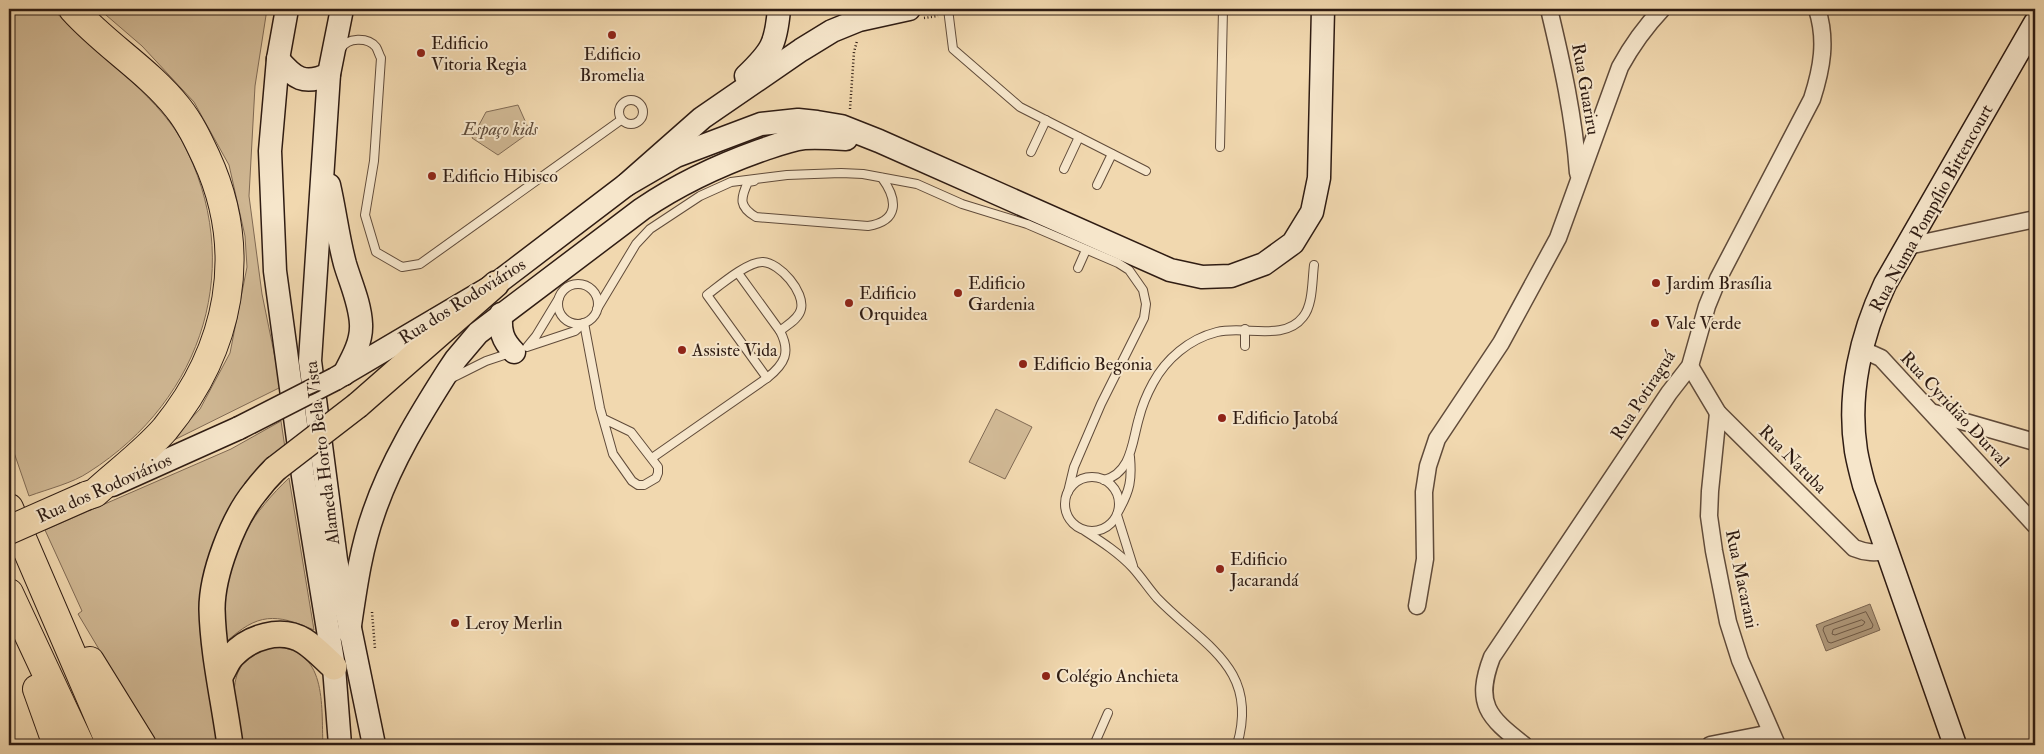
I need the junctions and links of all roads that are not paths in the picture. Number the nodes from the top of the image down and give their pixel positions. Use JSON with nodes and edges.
{"nodes":[{"id":1,"x":73,"y":9,"type":"edge"},
{"id":2,"x":287,"y":9,"type":"edge"},
{"id":3,"x":342,"y":9,"type":"edge"},
{"id":4,"x":779,"y":9,"type":"edge"},
{"id":5,"x":909,"y":9,"type":"edge"},
{"id":6,"x":948,"y":9,"type":"edge"},
{"id":7,"x":1223,"y":9,"type":"edge"},
{"id":8,"x":1323,"y":9,"type":"edge"},
{"id":9,"x":1549,"y":9,"type":"edge"},
{"id":10,"x":1662,"y":9,"type":"edge"},
{"id":11,"x":1817,"y":9,"type":"edge"},
{"id":12,"x":2035,"y":23,"type":"edge"},
{"id":13,"x":278,"y":58,"type":"junction"},
{"id":14,"x":330,"y":74,"type":"junction"},
{"id":15,"x":702,"y":118,"type":"junction"},
{"id":16,"x":621,"y":120,"type":"dead end"},
{"id":17,"x":1046,"y":120,"type":"junction"},
{"id":18,"x":1079,"y":137,"type":"junction"},
{"id":19,"x":879,"y":141,"type":"junction"},
{"id":20,"x":1220,"y":147,"type":"dead end"},
{"id":21,"x":1031,"y":152,"type":"dead end"},
{"id":22,"x":1112,"y":154,"type":"junction"},
{"id":23,"x":324,"y":157,"type":"junction"},
{"id":24,"x":1064,"y":169,"type":"dead end"},
{"id":25,"x":1146,"y":171,"type":"dead end"},
{"id":26,"x":766,"y":178,"type":"junction"},
{"id":27,"x":882,"y":178,"type":"junction"},
{"id":28,"x":1578,"y":178,"type":"junction"},
{"id":29,"x":1097,"y":184,"type":"dead end"},
{"id":30,"x":626,"y":185,"type":"junction"},
{"id":31,"x":2035,"y":219,"type":"edge"},
{"id":32,"x":580,"y":220,"type":"junction"},
{"id":33,"x":1908,"y":246,"type":"junction"},
{"id":34,"x":1086,"y":250,"type":"junction"},
{"id":35,"x":1314,"y":265,"type":"dead end"},
{"id":36,"x":1078,"y":268,"type":"dead end"},
{"id":37,"x":560,"y":272,"type":"junction"},
{"id":38,"x":738,"y":273,"type":"junction"},
{"id":39,"x":496,"y":284,"type":"junction"},
{"id":40,"x":559,"y":298,"type":"junction"},
{"id":41,"x":597,"y":309,"type":"junction"},
{"id":42,"x":501,"y":314,"type":"junction"},
{"id":43,"x":584,"y":322,"type":"junction"},
{"id":44,"x":1245,"y":330,"type":"junction"},
{"id":45,"x":780,"y":331,"type":"junction"},
{"id":46,"x":1245,"y":346,"type":"dead end"},
{"id":47,"x":520,"y":349,"type":"junction"},
{"id":48,"x":1861,"y":349,"type":"junction"},
{"id":49,"x":1690,"y":366,"type":"junction"},
{"id":50,"x":339,"y":377,"type":"junction"},
{"id":51,"x":768,"y":378,"type":"junction"},
{"id":52,"x":436,"y":390,"type":"junction"},
{"id":53,"x":1718,"y":413,"type":"junction"},
{"id":54,"x":1934,"y":413,"type":"junction"},
{"id":55,"x":604,"y":419,"type":"junction"},
{"id":56,"x":2035,"y":442,"type":"edge"},
{"id":57,"x":1130,"y":455,"type":"junction"},
{"id":58,"x":652,"y":458,"type":"junction"},
{"id":59,"x":1104,"y":480,"type":"junction"},
{"id":60,"x":1068,"y":492,"type":"junction"},
{"id":61,"x":90,"y":494,"type":"junction"},
{"id":62,"x":9,"y":508,"type":"edge"},
{"id":63,"x":1118,"y":514,"type":"junction"},
{"id":64,"x":2035,"y":525,"type":"edge"},
{"id":65,"x":9,"y":530,"type":"edge"},
{"id":66,"x":1085,"y":531,"type":"junction"},
{"id":67,"x":1887,"y":551,"type":"junction"},
{"id":68,"x":1135,"y":570,"type":"junction"},
{"id":69,"x":44,"y":588,"type":"junction"},
{"id":70,"x":9,"y":593,"type":"edge"},
{"id":71,"x":9,"y":602,"type":"edge"},
{"id":72,"x":1417,"y":606,"type":"dead end"},
{"id":73,"x":349,"y":632,"type":"junction"},
{"id":74,"x":334,"y":667,"type":"junction"},
{"id":75,"x":220,"y":676,"type":"junction"},
{"id":76,"x":1108,"y":713,"type":"dead end"},
{"id":77,"x":1774,"y":739,"type":"edge"},
{"id":78,"x":57,"y":745,"type":"edge"},
{"id":79,"x":80,"y":745,"type":"edge"},
{"id":80,"x":111,"y":745,"type":"edge"},
{"id":81,"x":142,"y":745,"type":"edge"},
{"id":82,"x":230,"y":745,"type":"edge"},
{"id":83,"x":340,"y":745,"type":"edge"},
{"id":84,"x":374,"y":745,"type":"edge"},
{"id":85,"x":1094,"y":745,"type":"edge"},
{"id":86,"x":1237,"y":745,"type":"edge"},
{"id":87,"x":1524,"y":745,"type":"edge"},
{"id":88,"x":1710,"y":745,"type":"edge"},
{"id":89,"x":1955,"y":745,"type":"edge"}],
"edges":[{"from":1,"to":61,"type":"highway"},
{"from":2,"to":13,"type":"main road","name":"Alameda Horto Bela Vista"},
{"from":3,"to":14,"type":"main road","name":"Alameda Horto Bela Vista"},
{"from":4,"to":15,"type":"main road"},
{"from":5,"to":15,"type":"main road","name":"Rua dos Rodoviários"},
{"from":6,"to":17,"type":"lane"},
{"from":7,"to":20,"type":"lane"},
{"from":8,"to":19,"type":"main road"},
{"from":9,"to":28,"type":"street","name":"Rua Guariru"},
{"from":10,"to":28,"type":"street"},
{"from":11,"to":49,"type":"street","name":"Rua Potiraguá"},
{"from":12,"to":33,"type":"main road","name":"Rua Numa Pompílio Bittencourt"},
{"from":13,"to":14,"type":"main road"},
{"from":13,"to":74,"type":"main road","name":"Alameda Horto Bela Vista"},
{"from":14,"to":16,"type":"lane"},
{"from":14,"to":23,"type":"main road","name":"Alameda Horto Bela Vista"},
{"from":15,"to":30,"type":"main road","name":"Rua dos Rodoviários"},
{"from":17,"to":18,"type":"lane"},
{"from":17,"to":21,"type":"lane"},
{"from":18,"to":22,"type":"lane"},
{"from":18,"to":24,"type":"lane"},
{"from":19,"to":30,"type":"main road"},
{"from":19,"to":37,"type":"main road"},
{"from":22,"to":25,"type":"lane"},
{"from":22,"to":29,"type":"lane"},
{"from":23,"to":50,"type":"main road"},
{"from":23,"to":73,"type":"main road","name":"Alameda Horto Bela Vista"},
{"from":26,"to":27,"type":"lane"},
{"from":26,"to":27,"type":"lane"},
{"from":26,"to":41,"type":"lane"},
{"from":27,"to":34,"type":"lane"},
{"from":28,"to":72,"type":"street"},
{"from":30,"to":32,"type":"main road","name":"Rua dos Rodoviários"},
{"from":31,"to":33,"type":"street"},
{"from":32,"to":37,"type":"main road"},
{"from":32,"to":39,"type":"main road","name":"Rua dos Rodoviários"},
{"from":33,"to":48,"type":"main road","name":"Rua Numa Pompílio Bittencourt"},
{"from":34,"to":36,"type":"lane"},
{"from":34,"to":60,"type":"lane"},
{"from":35,"to":44,"type":"lane"},
{"from":37,"to":42,"type":"main road"},
{"from":38,"to":45,"type":"lane"},
{"from":38,"to":45,"type":"lane"},
{"from":38,"to":51,"type":"lane"},
{"from":39,"to":50,"type":"main road","name":"Rua dos Rodoviários"},
{"from":39,"to":75,"type":"main road","bridge":true},
{"from":40,"to":41,"type":"lane"},
{"from":40,"to":43,"type":"lane"},
{"from":40,"to":47,"type":"lane"},
{"from":41,"to":43,"type":"lane"},
{"from":42,"to":47,"type":"main road"},
{"from":42,"to":52,"type":"main road"},
{"from":43,"to":47,"type":"lane"},
{"from":43,"to":55,"type":"lane"},
{"from":44,"to":46,"type":"lane"},
{"from":44,"to":57,"type":"lane"},
{"from":45,"to":51,"type":"lane"},
{"from":47,"to":52,"type":"lane"},
{"from":48,"to":54,"type":"street","name":"Rua Cyridião Durval"},
{"from":48,"to":67,"type":"main road","name":"Rua Numa Pompílio Bittencourt"},
{"from":49,"to":53,"type":"street","name":"Rua Natuba"},
{"from":49,"to":87,"type":"street","name":"Rua Potiraguá"},
{"from":50,"to":61,"type":"main road","name":"Rua dos Rodoviários","bridge":true},
{"from":51,"to":58,"type":"lane"},
{"from":52,"to":73,"type":"main road"},
{"from":53,"to":67,"type":"street","name":"Rua Natuba"},
{"from":53,"to":77,"type":"street","name":"Rua Macarani"},
{"from":54,"to":56,"type":"street"},
{"from":54,"to":64,"type":"street","name":"Rua Cyridião Durval"},
{"from":55,"to":58,"type":"lane"},
{"from":55,"to":58,"type":"lane"},
{"from":57,"to":59,"type":"lane"},
{"from":57,"to":63,"type":"lane"},
{"from":59,"to":60,"type":"lane"},
{"from":59,"to":63,"type":"lane"},
{"from":60,"to":66,"type":"lane"},
{"from":61,"to":65,"type":"highway","name":"Rua dos Rodoviários","bridge":true},
{"from":62,"to":69,"type":"highway"},
{"from":63,"to":66,"type":"lane"},
{"from":63,"to":68,"type":"lane"},
{"from":66,"to":68,"type":"lane"},
{"from":67,"to":89,"type":"main road","name":"Rua Numa Pompílio Bittencourt"},
{"from":68,"to":86,"type":"lane"},
{"from":69,"to":80,"type":"highway"},
{"from":69,"to":81,"type":"highway"},
{"from":70,"to":79,"type":"highway"},
{"from":71,"to":78,"type":"highway"},
{"from":73,"to":84,"type":"main road","name":"Alameda Horto Bela Vista"},
{"from":74,"to":75,"type":"main road"},
{"from":74,"to":83,"type":"main road","name":"Alameda Horto Bela Vista"},
{"from":75,"to":82,"type":"main road"},
{"from":76,"to":85,"type":"lane"},
{"from":77,"to":88,"type":"street"}]}
